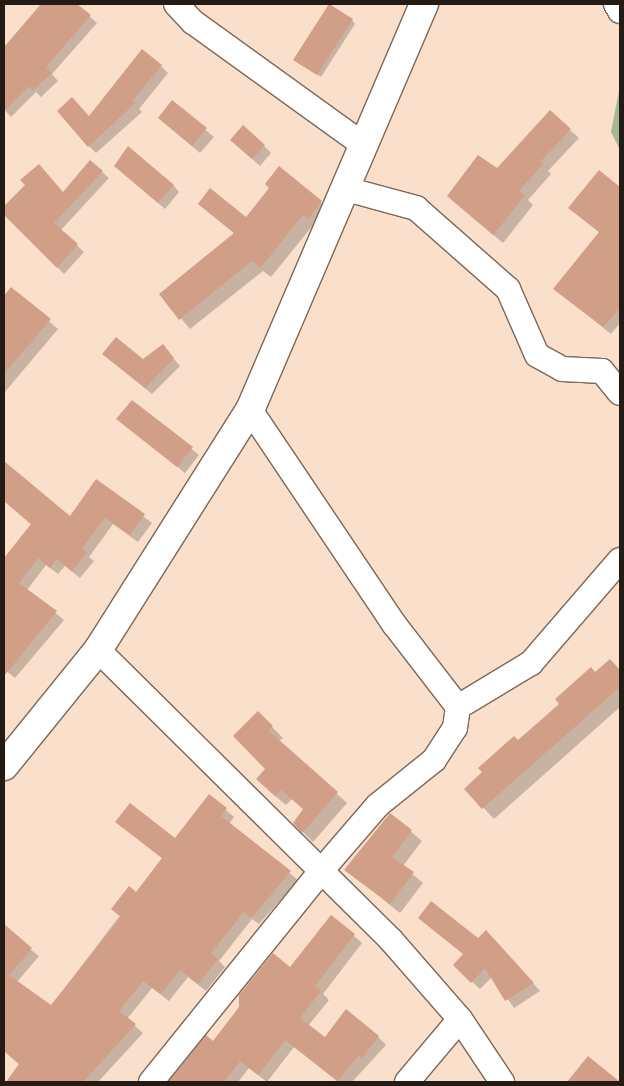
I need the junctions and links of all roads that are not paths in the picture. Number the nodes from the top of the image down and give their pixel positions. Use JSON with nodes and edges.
{"nodes":[{"id":1,"x":176,"y":4,"type":"edge"},
{"id":2,"x":424,"y":4,"type":"edge"},
{"id":3,"x":616,"y":4,"type":"edge"},
{"id":4,"x":620,"y":11,"type":"edge"},
{"id":5,"x":364,"y":146,"type":"junction"},
{"id":6,"x":346,"y":189,"type":"junction"},
{"id":7,"x":620,"y":393,"type":"edge"},
{"id":8,"x":250,"y":410,"type":"junction"},
{"id":9,"x":620,"y":560,"type":"edge"},
{"id":10,"x":98,"y":650,"type":"junction"},
{"id":11,"x":458,"y":707,"type":"junction"},
{"id":12,"x":4,"y":766,"type":"edge"},
{"id":13,"x":321,"y":871,"type":"junction"},
{"id":14,"x":460,"y":1019,"type":"junction"},
{"id":15,"x":151,"y":1082,"type":"edge"},
{"id":16,"x":407,"y":1082,"type":"edge"},
{"id":17,"x":502,"y":1082,"type":"edge"}],
"edges":[{"from":1,"to":5,"type":"street"},
{"from":2,"to":5,"type":"street"},
{"from":3,"to":4,"type":"street"},
{"from":5,"to":6,"type":"street"},
{"from":6,"to":7,"type":"street"},
{"from":6,"to":8,"type":"street"},
{"from":8,"to":10,"type":"street"},
{"from":8,"to":11,"type":"street"},
{"from":9,"to":11,"type":"street"},
{"from":10,"to":12,"type":"street"},
{"from":10,"to":13,"type":"street"},
{"from":11,"to":13,"type":"street"},
{"from":13,"to":14,"type":"street"},
{"from":13,"to":15,"type":"street"},
{"from":14,"to":16,"type":"street"},
{"from":14,"to":17,"type":"street"}]}
